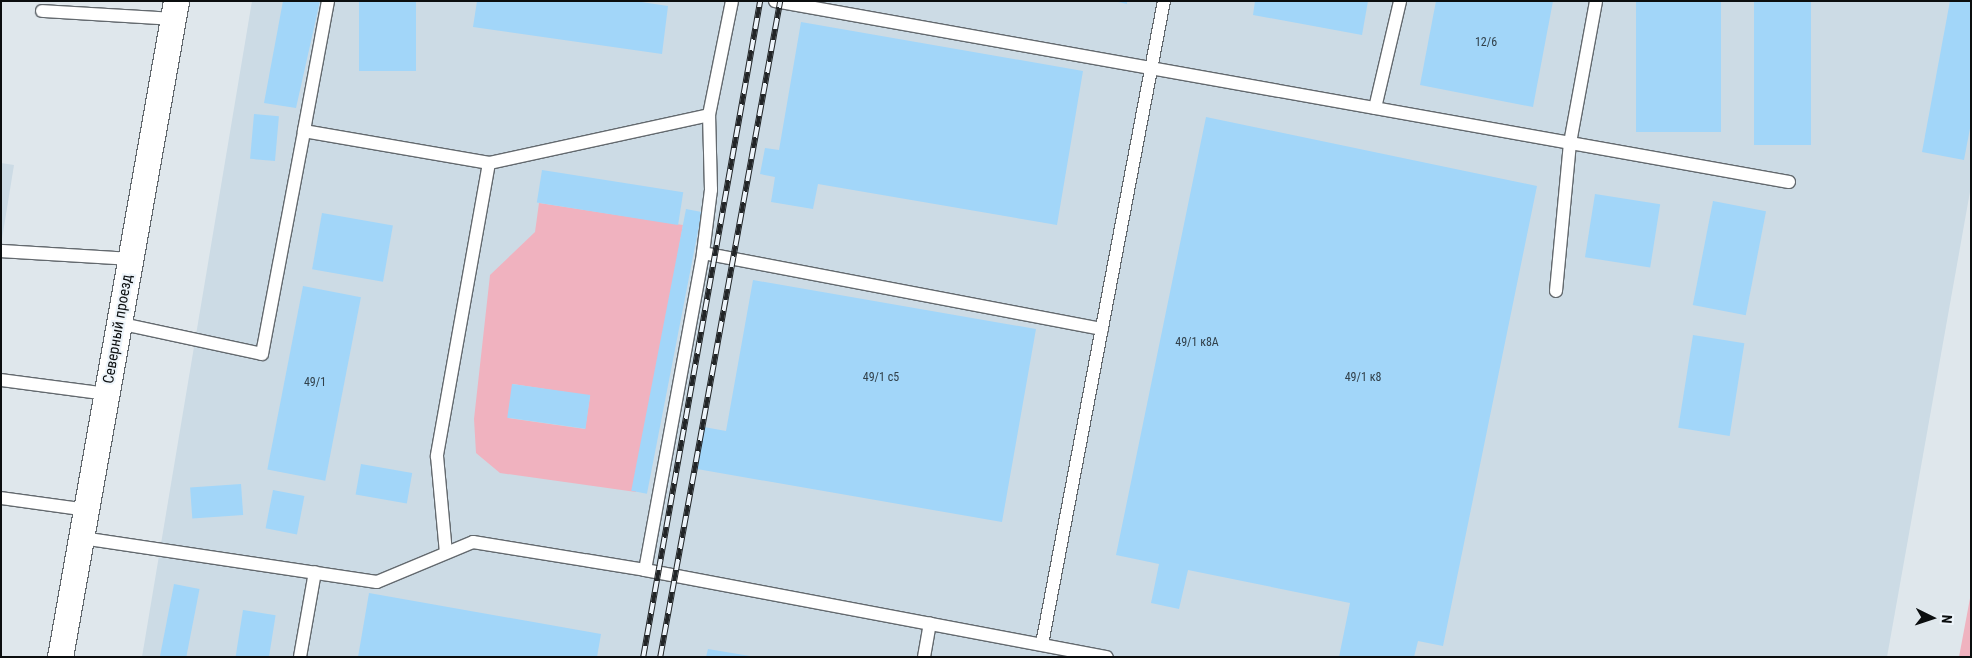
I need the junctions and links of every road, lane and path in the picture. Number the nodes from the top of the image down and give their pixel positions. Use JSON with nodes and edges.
{"nodes":[{"id":1,"x":328,"y":1,"type":"edge"},
{"id":2,"x":732,"y":1,"type":"edge"},
{"id":3,"x":775,"y":1,"type":"edge"},
{"id":4,"x":1164,"y":1,"type":"edge"},
{"id":5,"x":1400,"y":1,"type":"edge"},
{"id":6,"x":1596,"y":1,"type":"edge"},
{"id":7,"x":174,"y":10,"type":"edge"},
{"id":8,"x":42,"y":11,"type":"dead end"},
{"id":9,"x":1152,"y":69,"type":"junction"},
{"id":10,"x":1375,"y":108,"type":"junction"},
{"id":11,"x":709,"y":115,"type":"junction"},
{"id":12,"x":304,"y":130,"type":"junction"},
{"id":13,"x":1570,"y":143,"type":"junction"},
{"id":14,"x":489,"y":162,"type":"junction"},
{"id":15,"x":1789,"y":182,"type":"dead end"},
{"id":16,"x":1,"y":251,"type":"edge"},
{"id":17,"x":703,"y":253,"type":"junction"},
{"id":18,"x":130,"y":260,"type":"junction"},
{"id":19,"x":1556,"y":291,"type":"dead end"},
{"id":20,"x":118,"y":323,"type":"junction"},
{"id":21,"x":1102,"y":328,"type":"junction"},
{"id":22,"x":1,"y":380,"type":"edge"},
{"id":23,"x":107,"y":394,"type":"junction"},
{"id":24,"x":1,"y":498,"type":"edge"},
{"id":25,"x":87,"y":510,"type":"junction"},
{"id":26,"x":82,"y":538,"type":"junction"},
{"id":27,"x":446,"y":553,"type":"junction"},
{"id":28,"x":645,"y":570,"type":"junction"},
{"id":29,"x":316,"y":572,"type":"junction"},
{"id":30,"x":930,"y":624,"type":"junction"},
{"id":31,"x":1042,"y":644,"type":"junction"},
{"id":32,"x":60,"y":657,"type":"edge"},
{"id":33,"x":300,"y":657,"type":"edge"},
{"id":34,"x":924,"y":657,"type":"edge"},
{"id":35,"x":1107,"y":657,"type":"edge"}],
"edges":[{"from":1,"to":12,"type":"lane"},
{"from":2,"to":11,"type":"lane"},
{"from":3,"to":9,"type":"lane"},
{"from":4,"to":9,"type":"lane"},
{"from":5,"to":10,"type":"lane"},
{"from":6,"to":13,"type":"lane"},
{"from":7,"to":8,"type":"lane"},
{"from":7,"to":18,"type":"street","name":"Северный проезд"},
{"from":9,"to":10,"type":"lane"},
{"from":9,"to":21,"type":"lane"},
{"from":10,"to":13,"type":"lane"},
{"from":11,"to":14,"type":"lane"},
{"from":11,"to":17,"type":"lane"},
{"from":12,"to":14,"type":"lane"},
{"from":12,"to":20,"type":"lane"},
{"from":13,"to":15,"type":"lane"},
{"from":13,"to":19,"type":"lane"},
{"from":14,"to":27,"type":"lane"},
{"from":16,"to":18,"type":"lane"},
{"from":17,"to":21,"type":"lane"},
{"from":17,"to":28,"type":"lane"},
{"from":18,"to":20,"type":"street","name":"Северный проезд"},
{"from":20,"to":23,"type":"street","name":"Северный проезд"},
{"from":21,"to":31,"type":"lane"},
{"from":22,"to":23,"type":"lane"},
{"from":23,"to":25,"type":"street","name":"Северный проезд"},
{"from":24,"to":25,"type":"lane"},
{"from":25,"to":26,"type":"street","name":"Северный проезд"},
{"from":26,"to":29,"type":"lane"},
{"from":26,"to":32,"type":"street","name":"Северный проезд"},
{"from":27,"to":28,"type":"lane"},
{"from":27,"to":29,"type":"lane"},
{"from":28,"to":30,"type":"lane"},
{"from":29,"to":33,"type":"lane"},
{"from":30,"to":31,"type":"lane"},
{"from":30,"to":34,"type":"lane"},
{"from":31,"to":35,"type":"lane"}]}
